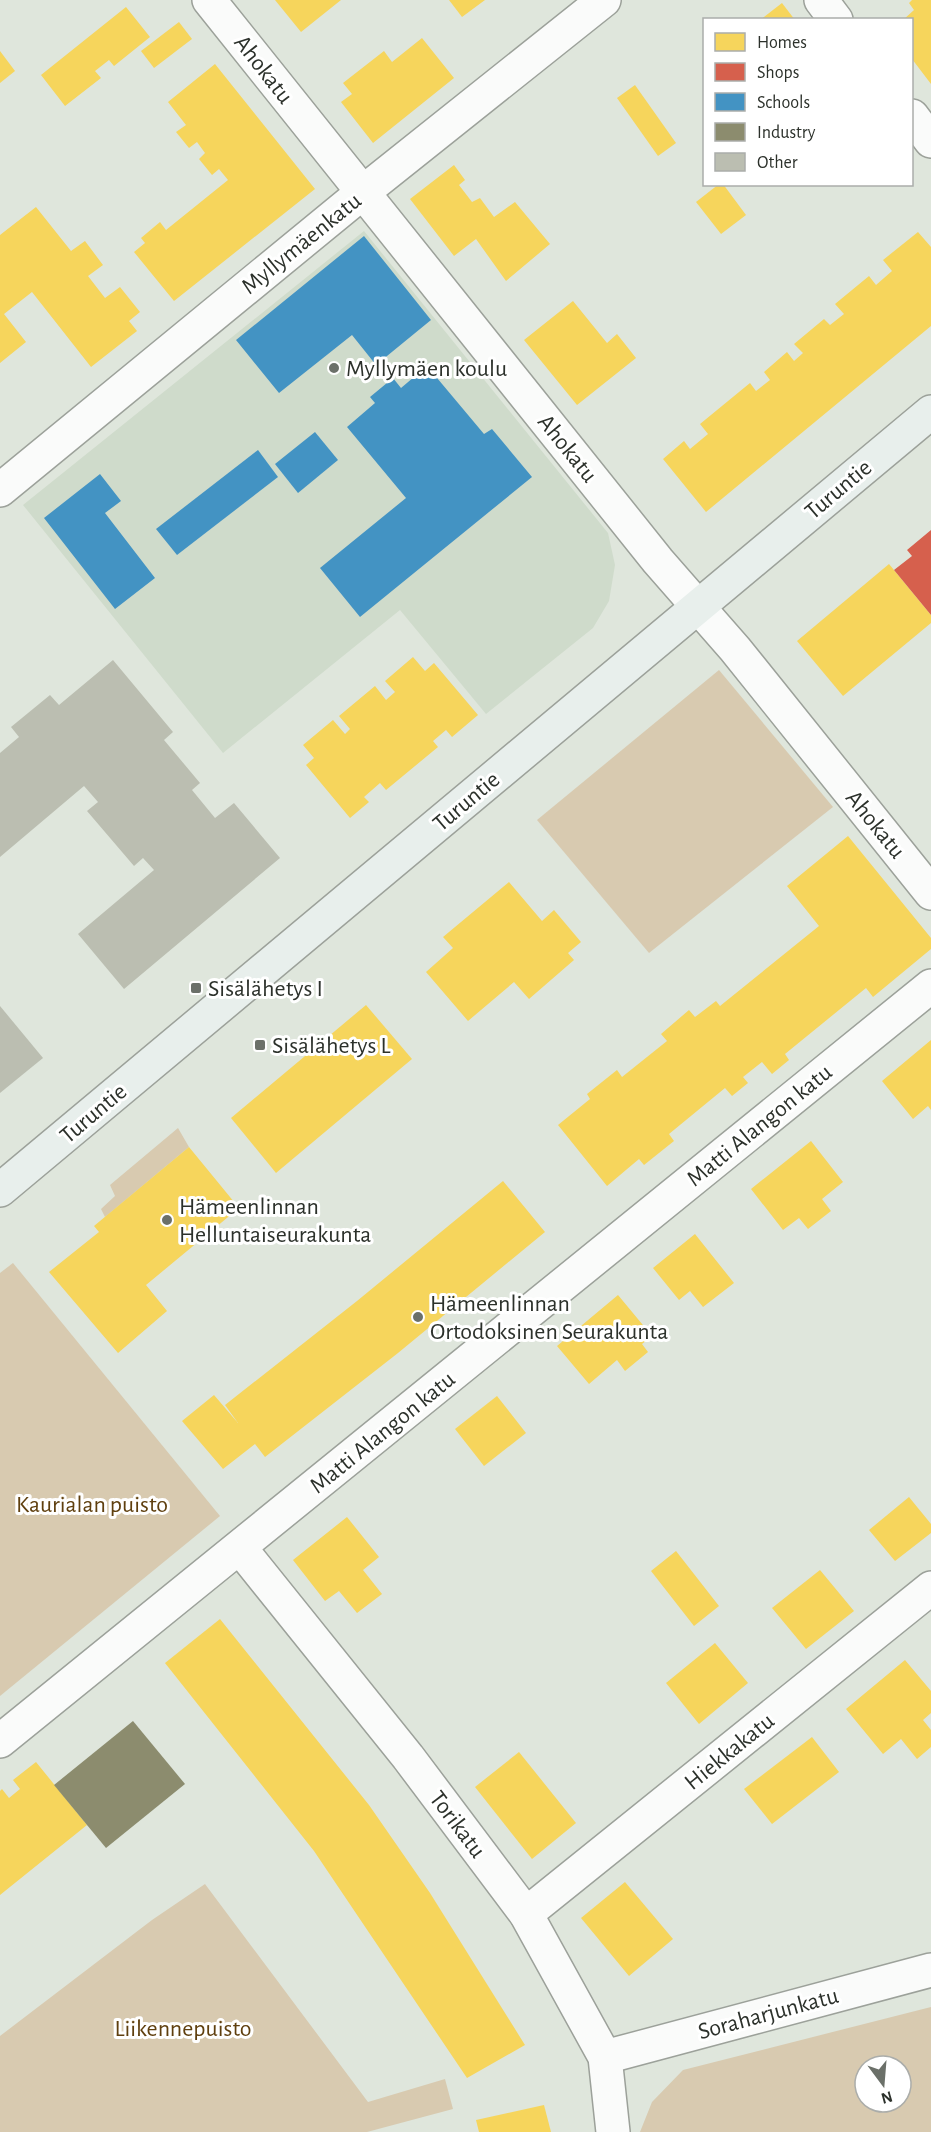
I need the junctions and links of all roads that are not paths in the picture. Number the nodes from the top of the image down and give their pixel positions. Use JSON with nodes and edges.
{"nodes":[{"id":1,"x":210,"y":0,"type":"edge"},
{"id":2,"x":604,"y":0,"type":"edge"},
{"id":3,"x":821,"y":0,"type":"edge"},
{"id":4,"x":834,"y":18,"type":"edge"},
{"id":5,"x":913,"y":117,"type":"edge"},
{"id":6,"x":931,"y":141,"type":"edge"},
{"id":7,"x":362,"y":193,"type":"junction"},
{"id":8,"x":931,"y":412,"type":"edge"},
{"id":9,"x":0,"y":490,"type":"edge"},
{"id":10,"x":697,"y":608,"type":"junction"},
{"id":11,"x":931,"y":893,"type":"edge"},
{"id":12,"x":931,"y":986,"type":"edge"},
{"id":13,"x":0,"y":1190,"type":"edge"},
{"id":14,"x":240,"y":1548,"type":"junction"},
{"id":15,"x":931,"y":1588,"type":"edge"},
{"id":16,"x":0,"y":1741,"type":"edge"},
{"id":17,"x":526,"y":1914,"type":"junction"},
{"id":18,"x":931,"y":1970,"type":"edge"},
{"id":19,"x":605,"y":2057,"type":"junction"},
{"id":20,"x":613,"y":2132,"type":"edge"}],
"edges":[{"from":1,"to":7,"type":"street","name":"Ahokatu"},
{"from":2,"to":7,"type":"street","name":"Myllymäenkatu"},
{"from":3,"to":4,"type":"street"},
{"from":5,"to":6,"type":"street"},
{"from":7,"to":9,"type":"street","name":"Myllymäenkatu"},
{"from":7,"to":10,"type":"street","name":"Ahokatu"},
{"from":8,"to":10,"type":"main road","name":"Turuntie"},
{"from":10,"to":11,"type":"street","name":"Ahokatu"},
{"from":10,"to":13,"type":"main road","name":"Turuntie"},
{"from":12,"to":14,"type":"street","name":"Matti Alangon katu"},
{"from":14,"to":16,"type":"street","name":"Matti Alangon katu"},
{"from":14,"to":17,"type":"street","name":"Torikatu"},
{"from":15,"to":17,"type":"street","name":"Hiekkakatu"},
{"from":17,"to":19,"type":"street","name":"Torikatu"},
{"from":18,"to":19,"type":"street","name":"Soraharjunkatu"},
{"from":19,"to":20,"type":"street","name":"Torikatu"}]}
